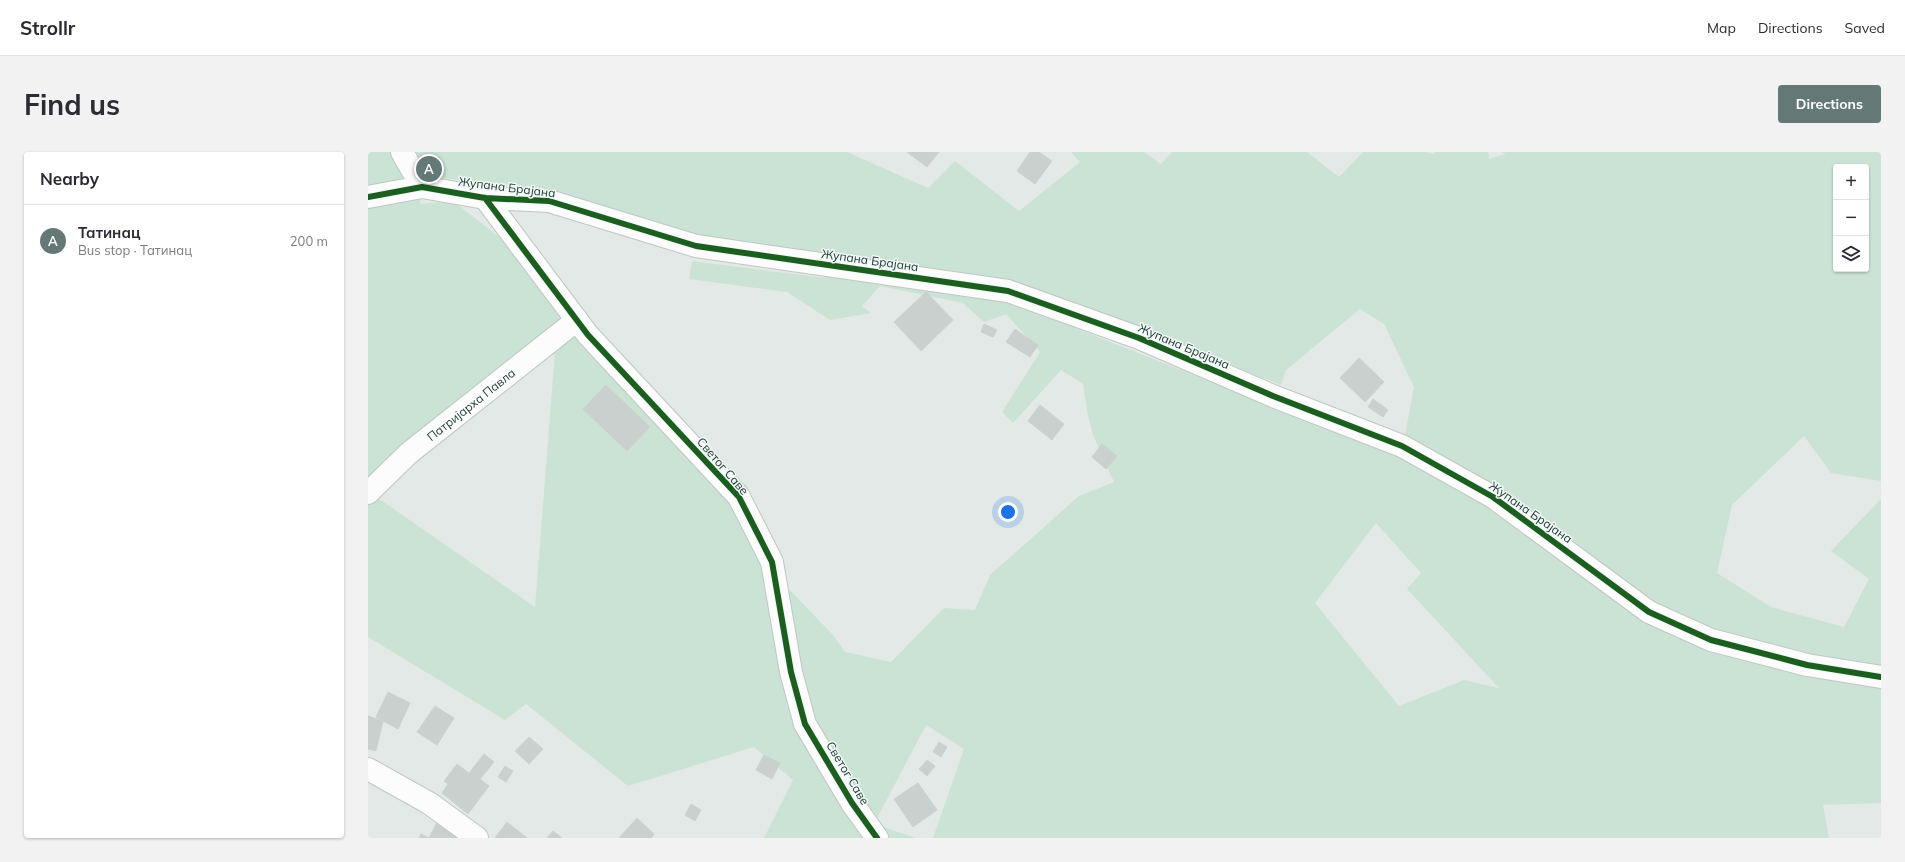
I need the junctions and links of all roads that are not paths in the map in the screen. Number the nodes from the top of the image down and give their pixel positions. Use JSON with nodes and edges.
{"nodes":[{"id":1,"x":402,"y":152,"type":"edge"},
{"id":2,"x":422,"y":187,"type":"junction"},
{"id":3,"x":368,"y":197,"type":"edge"},
{"id":4,"x":485,"y":198,"type":"junction"},
{"id":5,"x":577,"y":320,"type":"junction"},
{"id":6,"x":368,"y":493,"type":"edge"},
{"id":7,"x":1881,"y":677,"type":"edge"},
{"id":8,"x":368,"y":769,"type":"edge"},
{"id":9,"x":477,"y":838,"type":"edge"},
{"id":10,"x":877,"y":838,"type":"edge"}],
"edges":[{"from":1,"to":2,"type":"street"},
{"from":2,"to":3,"type":"street"},
{"from":2,"to":4,"type":"street","name":"Жупана Брајана"},
{"from":4,"to":5,"type":"street","name":"Светог Саве"},
{"from":4,"to":7,"type":"street","name":"Жупана Брајана"},
{"from":5,"to":6,"type":"street","name":"Патријарха Павла"},
{"from":5,"to":10,"type":"street","name":"Светог Саве"},
{"from":8,"to":9,"type":"street"}]}
